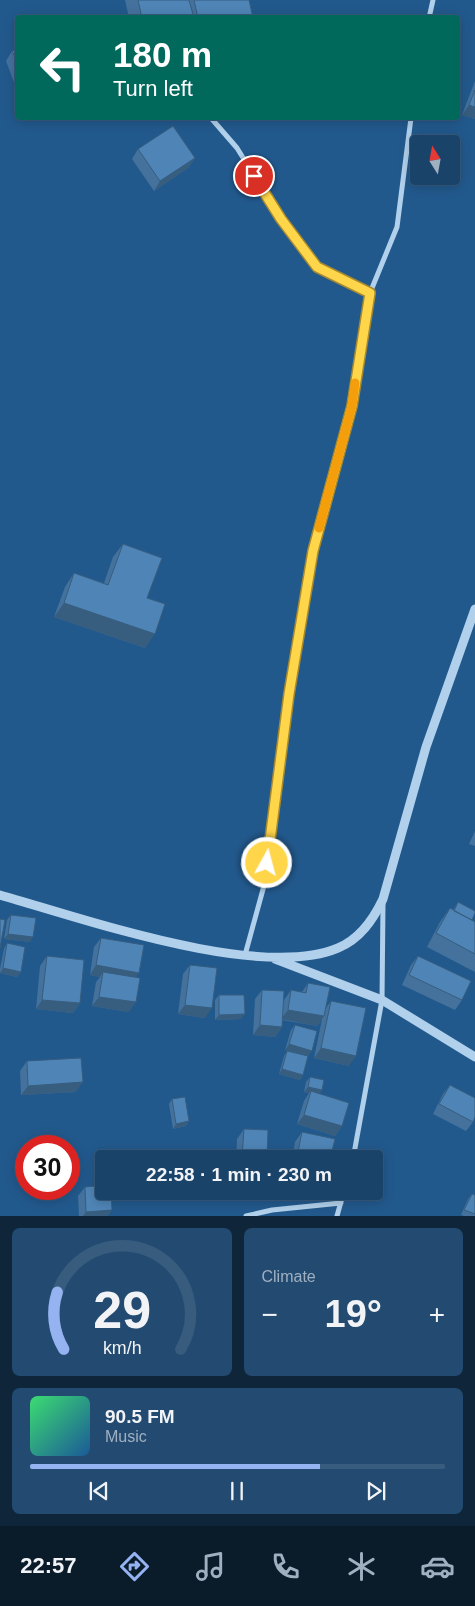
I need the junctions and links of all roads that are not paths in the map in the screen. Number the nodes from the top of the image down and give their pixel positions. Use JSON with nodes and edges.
{"nodes":[{"id":1,"x":433,"y":0,"type":"edge"},
{"id":2,"x":430,"y":15,"type":"edge"},
{"id":3,"x":213,"y":120,"type":"edge"},
{"id":4,"x":411,"y":120,"type":"edge"},
{"id":5,"x":370,"y":293,"type":"junction"},
{"id":6,"x":475,"y":609,"type":"edge"},
{"id":7,"x":0,"y":896,"type":"edge"},
{"id":8,"x":383,"y":899,"type":"junction"},
{"id":9,"x":245,"y":955,"type":"junction"},
{"id":10,"x":273,"y":958,"type":"junction"},
{"id":11,"x":382,"y":1000,"type":"junction"},
{"id":12,"x":475,"y":1057,"type":"edge"},
{"id":13,"x":355,"y":1150,"type":"edge"},
{"id":14,"x":342,"y":1200,"type":"edge"},
{"id":15,"x":341,"y":1203,"type":"junction"},
{"id":16,"x":246,"y":1216,"type":"edge"},
{"id":17,"x":337,"y":1216,"type":"edge"}],
"edges":[{"from":1,"to":2,"type":"street"},
{"from":3,"to":5,"type":"street"},
{"from":4,"to":5,"type":"street"},
{"from":5,"to":9,"type":"street"},
{"from":6,"to":8,"type":"street"},
{"from":7,"to":9,"type":"street"},
{"from":8,"to":10,"type":"street"},
{"from":8,"to":11,"type":"street"},
{"from":9,"to":10,"type":"street"},
{"from":10,"to":11,"type":"street"},
{"from":11,"to":12,"type":"street"},
{"from":11,"to":13,"type":"street"},
{"from":14,"to":15,"type":"street"},
{"from":15,"to":16,"type":"street"},
{"from":15,"to":17,"type":"street"}]}
